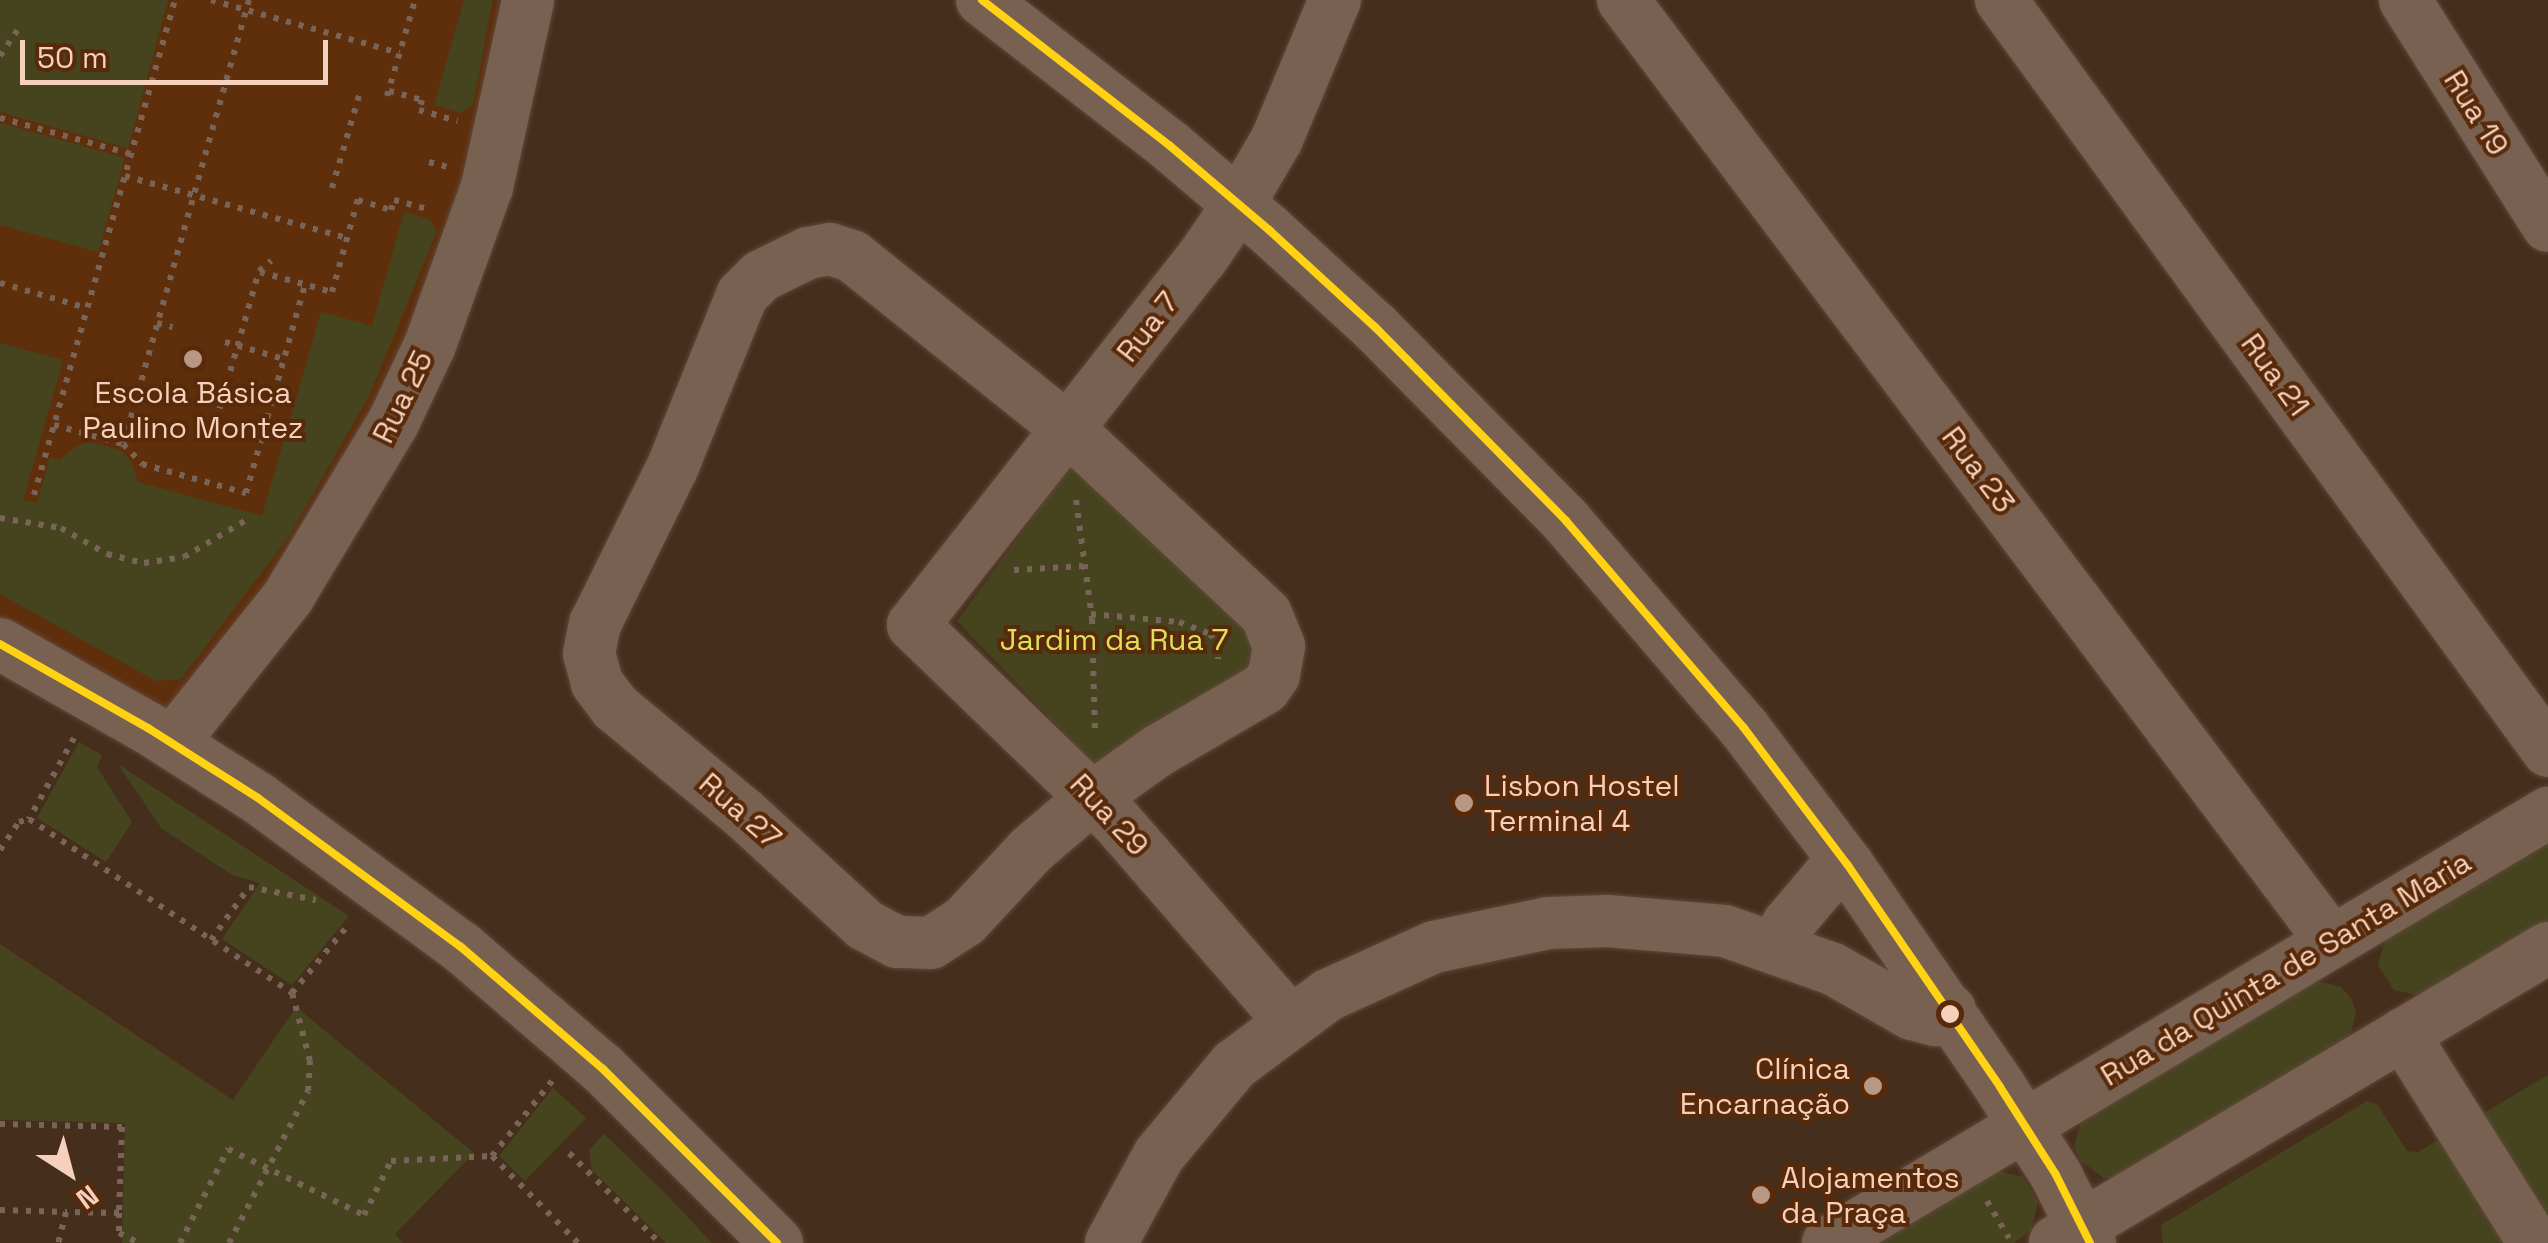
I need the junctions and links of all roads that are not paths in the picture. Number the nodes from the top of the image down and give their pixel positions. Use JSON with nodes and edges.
{"nodes":[{"id":1,"x":528,"y":0,"type":"edge"},
{"id":2,"x":982,"y":0,"type":"edge"},
{"id":3,"x":1334,"y":0,"type":"edge"},
{"id":4,"x":1623,"y":0,"type":"edge"},
{"id":5,"x":2001,"y":0,"type":"edge"},
{"id":6,"x":2404,"y":0,"type":"edge"},
{"id":7,"x":1238,"y":204,"type":"junction"},
{"id":8,"x":2548,"y":226,"type":"edge"},
{"id":9,"x":1067,"y":428,"type":"junction"},
{"id":10,"x":912,"y":624,"type":"joint"},
{"id":11,"x":0,"y":644,"type":"edge"},
{"id":12,"x":172,"y":743,"type":"junction"},
{"id":13,"x":2548,"y":751,"type":"edge"},
{"id":14,"x":1093,"y":797,"type":"junction"},
{"id":15,"x":2548,"y":813,"type":"edge"},
{"id":16,"x":1847,"y":864,"type":"junction"},
{"id":17,"x":2332,"y":942,"type":"junction"},
{"id":18,"x":1778,"y":946,"type":"junction"},
{"id":19,"x":2548,"y":948,"type":"edge"},
{"id":20,"x":1950,"y":1010,"type":"junction"},
{"id":21,"x":1290,"y":1021,"type":"junction"},
{"id":22,"x":2403,"y":1034,"type":"junction"},
{"id":23,"x":2024,"y":1126,"type":"junction"},
{"id":24,"x":2076,"y":1237,"type":"edge"},
{"id":25,"x":777,"y":1243,"type":"edge"},
{"id":26,"x":1111,"y":1243,"type":"edge"},
{"id":27,"x":1828,"y":1243,"type":"edge"},
{"id":28,"x":2534,"y":1243,"type":"edge"}],
"edges":[{"from":1,"to":12,"type":"street","name":"Rua 25"},
{"from":2,"to":7,"type":"street"},
{"from":3,"to":7,"type":"street","name":"Rua 7"},
{"from":4,"to":17,"type":"street","name":"Rua 23"},
{"from":5,"to":13,"type":"street","name":"Rua 21"},
{"from":6,"to":8,"type":"street","name":"Rua 19"},
{"from":7,"to":9,"type":"street","name":"Rua 7"},
{"from":7,"to":16,"type":"street"},
{"from":9,"to":10,"type":"street","name":"Rua 7"},
{"from":9,"to":14,"type":"street","name":"Rua 27"},
{"from":9,"to":14,"type":"street","name":"Rua 27"},
{"from":10,"to":14,"type":"street","name":"Rua 29"},
{"from":11,"to":12,"type":"street"},
{"from":12,"to":25,"type":"street"},
{"from":14,"to":21,"type":"street","name":"Rua 29"},
{"from":15,"to":17,"type":"street","name":"Rua da Quinta de Santa Maria"},
{"from":16,"to":18,"type":"street"},
{"from":16,"to":20,"type":"street"},
{"from":17,"to":23,"type":"street","name":"Rua da Quinta de Santa Maria"},
{"from":18,"to":20,"type":"street"},
{"from":18,"to":21,"type":"street"},
{"from":19,"to":22,"type":"street"},
{"from":20,"to":23,"type":"street"},
{"from":21,"to":26,"type":"street"},
{"from":22,"to":24,"type":"street"},
{"from":22,"to":28,"type":"street"},
{"from":23,"to":24,"type":"street"},
{"from":23,"to":27,"type":"street","name":"Rua da Quinta de Santa Maria"}]}
